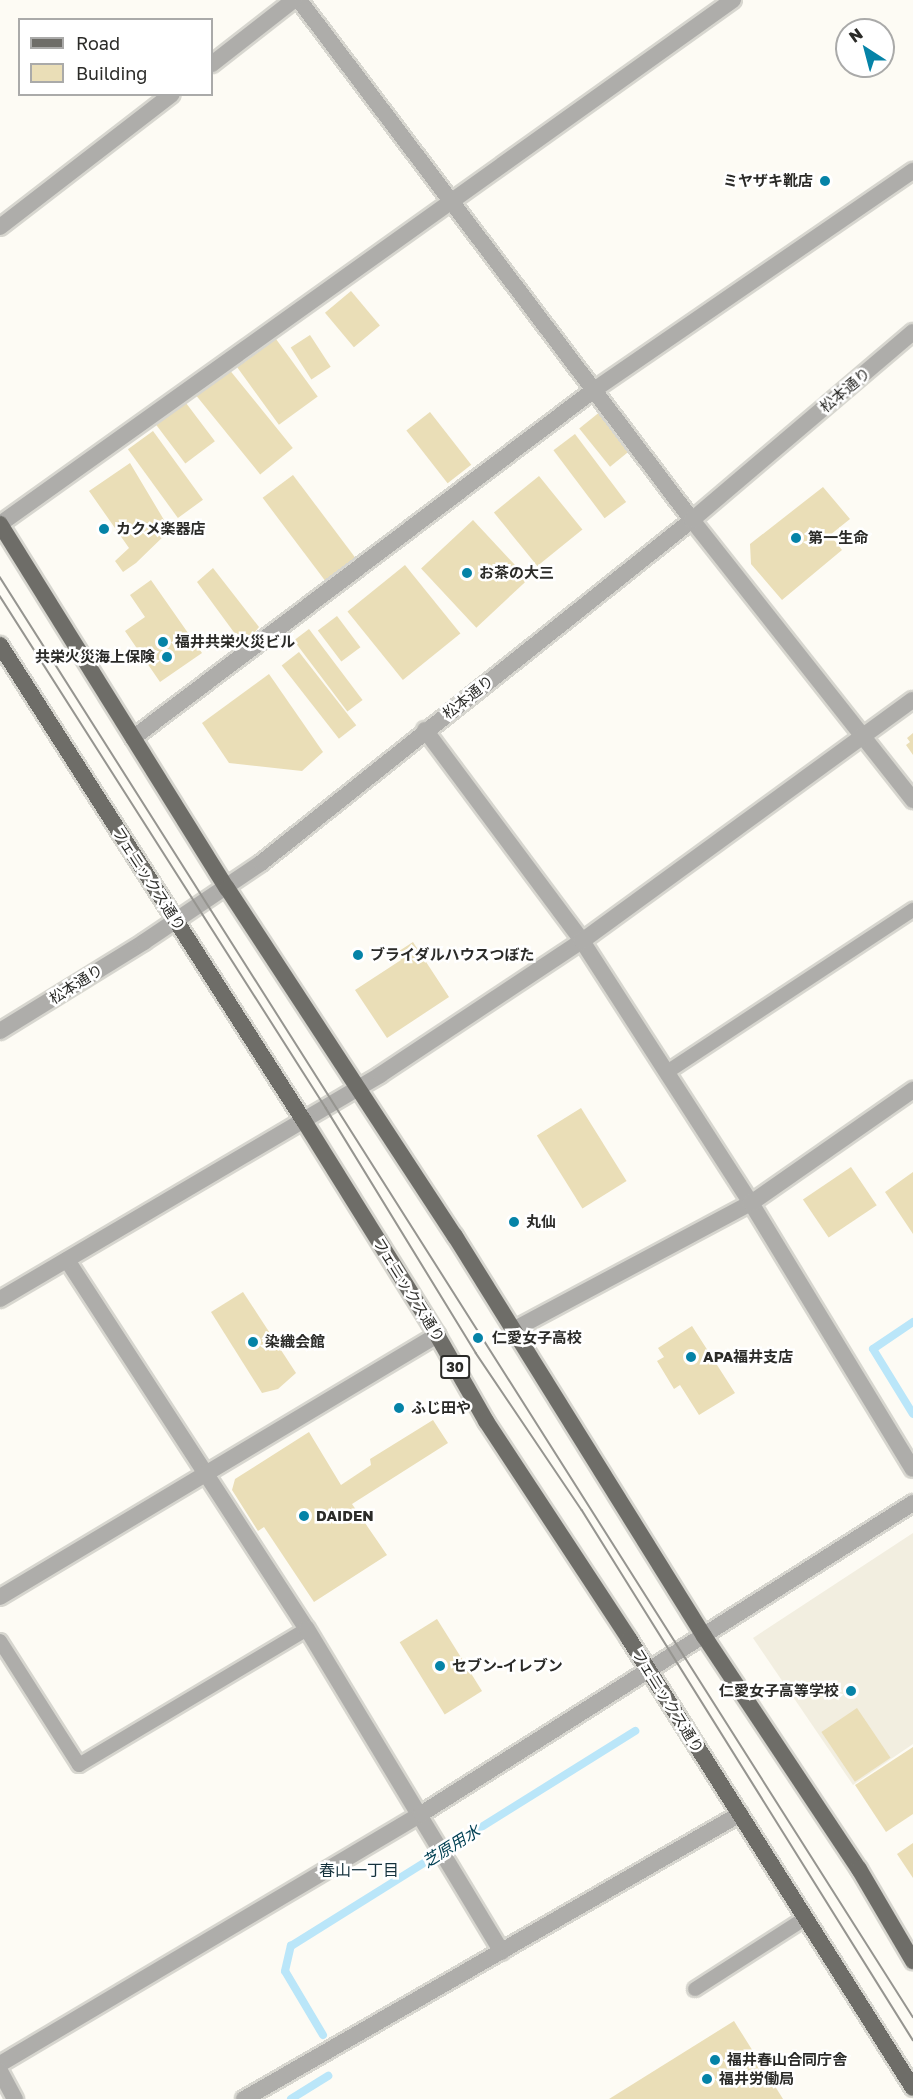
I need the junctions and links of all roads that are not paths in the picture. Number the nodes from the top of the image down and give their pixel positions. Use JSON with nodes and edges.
{"nodes":[{"id":1,"x":294,"y":0,"type":"edge"},
{"id":2,"x":299,"y":0,"type":"edge"},
{"id":3,"x":733,"y":0,"type":"edge"},
{"id":4,"x":213,"y":63,"type":"edge"},
{"id":5,"x":169,"y":96,"type":"edge"},
{"id":6,"x":913,"y":171,"type":"edge"},
{"id":7,"x":451,"y":201,"type":"junction"},
{"id":8,"x":0,"y":227,"type":"edge"},
{"id":9,"x":913,"y":332,"type":"edge"},
{"id":10,"x":594,"y":390,"type":"junction"},
{"id":11,"x":692,"y":520,"type":"junction"},
{"id":12,"x":0,"y":524,"type":"edge"},
{"id":13,"x":0,"y":645,"type":"edge"},
{"id":14,"x":913,"y":700,"type":"edge"},
{"id":15,"x":425,"y":730,"type":"junction"},
{"id":16,"x":862,"y":736,"type":"junction"},
{"id":17,"x":132,"y":738,"type":"junction"},
{"id":18,"x":913,"y":800,"type":"edge"},
{"id":19,"x":227,"y":888,"type":"junction"},
{"id":20,"x":913,"y":910,"type":"edge"},
{"id":21,"x":177,"y":920,"type":"junction"},
{"id":22,"x":582,"y":941,"type":"junction"},
{"id":23,"x":0,"y":1031,"type":"edge"},
{"id":24,"x":667,"y":1072,"type":"junction"},
{"id":25,"x":357,"y":1090,"type":"junction"},
{"id":26,"x":913,"y":1090,"type":"edge"},
{"id":27,"x":304,"y":1121,"type":"junction"},
{"id":28,"x":751,"y":1203,"type":"junction"},
{"id":29,"x":67,"y":1260,"type":"junction"},
{"id":30,"x":0,"y":1299,"type":"edge"},
{"id":31,"x":513,"y":1330,"type":"junction"},
{"id":32,"x":437,"y":1335,"type":"junction"},
{"id":33,"x":913,"y":1469,"type":"edge"},
{"id":34,"x":207,"y":1475,"type":"junction"},
{"id":35,"x":913,"y":1503,"type":"edge"},
{"id":36,"x":0,"y":1597,"type":"edge"},
{"id":37,"x":307,"y":1629,"type":"junction"},
{"id":38,"x":704,"y":1636,"type":"junction"},
{"id":39,"x":0,"y":1641,"type":"edge"},
{"id":40,"x":649,"y":1671,"type":"junction"},
{"id":41,"x":421,"y":1814,"type":"junction"},
{"id":42,"x":740,"y":1814,"type":"junction"},
{"id":43,"x":804,"y":1918,"type":"junction"},
{"id":44,"x":502,"y":1952,"type":"junction"},
{"id":45,"x":913,"y":1961,"type":"edge"},
{"id":46,"x":695,"y":1989,"type":"dead end"},
{"id":47,"x":0,"y":2064,"type":"edge"},
{"id":48,"x":0,"y":2071,"type":"edge"},
{"id":49,"x":913,"y":2088,"type":"edge"},
{"id":50,"x":15,"y":2099,"type":"edge"},
{"id":51,"x":244,"y":2099,"type":"edge"}],
"edges":[{"from":1,"to":4,"type":"street"},
{"from":2,"to":7,"type":"street"},
{"from":3,"to":7,"type":"street"},
{"from":5,"to":8,"type":"street"},
{"from":6,"to":10,"type":"street"},
{"from":7,"to":10,"type":"street"},
{"from":7,"to":12,"type":"street"},
{"from":9,"to":11,"type":"street","name":"松本通り"},
{"from":10,"to":11,"type":"street"},
{"from":10,"to":17,"type":"street"},
{"from":11,"to":15,"type":"street","name":"松本通り"},
{"from":11,"to":16,"type":"street"},
{"from":12,"to":17,"type":"main road"},
{"from":13,"to":21,"type":"main road","name":"フェニックス通り","number":"30"},
{"from":14,"to":16,"type":"street"},
{"from":15,"to":19,"type":"street","name":"松本通り"},
{"from":15,"to":22,"type":"street"},
{"from":16,"to":18,"type":"street"},
{"from":16,"to":22,"type":"street"},
{"from":17,"to":19,"type":"main road"},
{"from":19,"to":21,"type":"street","name":"松本通り"},
{"from":19,"to":25,"type":"main road"},
{"from":20,"to":24,"type":"lane"},
{"from":21,"to":23,"type":"street","name":"松本通り"},
{"from":21,"to":27,"type":"main road","name":"フェニックス通り","number":"30"},
{"from":22,"to":24,"type":"street"},
{"from":22,"to":25,"type":"street"},
{"from":24,"to":28,"type":"street"},
{"from":25,"to":27,"type":"street"},
{"from":25,"to":31,"type":"main road"},
{"from":26,"to":28,"type":"street"},
{"from":27,"to":29,"type":"street"},
{"from":27,"to":32,"type":"main road","name":"フェニックス通り","number":"30"},
{"from":28,"to":31,"type":"street"},
{"from":28,"to":33,"type":"street"},
{"from":29,"to":30,"type":"street"},
{"from":29,"to":34,"type":"street"},
{"from":31,"to":38,"type":"main road"},
{"from":32,"to":34,"type":"street"},
{"from":32,"to":40,"type":"main road","name":"フェニックス通り","number":"30"},
{"from":34,"to":36,"type":"street"},
{"from":34,"to":37,"type":"street"},
{"from":35,"to":38,"type":"street"},
{"from":37,"to":39,"type":"lane"},
{"from":37,"to":41,"type":"street"},
{"from":38,"to":40,"type":"street"},
{"from":38,"to":45,"type":"main road"},
{"from":40,"to":41,"type":"street"},
{"from":40,"to":42,"type":"main road","name":"フェニックス通り","number":"30"},
{"from":41,"to":44,"type":"street"},
{"from":41,"to":47,"type":"street"},
{"from":42,"to":43,"type":"main road","name":"フェニックス通り","number":"30"},
{"from":42,"to":44,"type":"street"},
{"from":43,"to":46,"type":"lane"},
{"from":43,"to":49,"type":"main road","name":"フェニックス通り","number":"30"},
{"from":44,"to":51,"type":"street"},
{"from":48,"to":50,"type":"street"}]}
